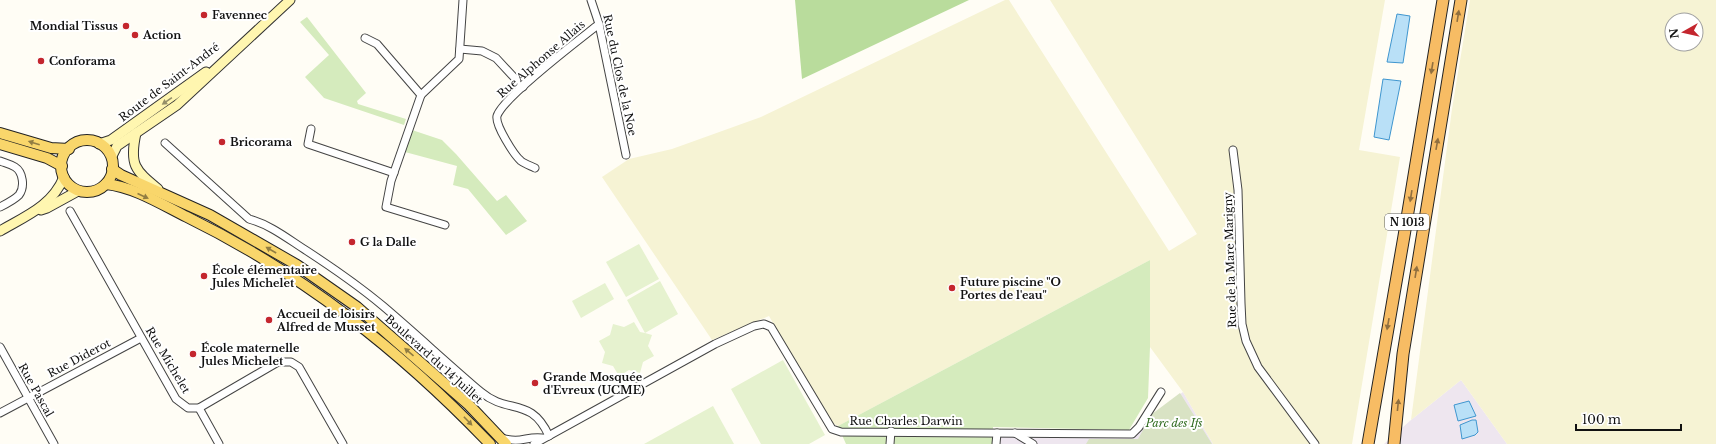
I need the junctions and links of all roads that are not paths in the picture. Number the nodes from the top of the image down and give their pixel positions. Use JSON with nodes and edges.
{"nodes":[{"id":1,"x":285,"y":0,"type":"edge"},
{"id":2,"x":290,"y":0,"type":"edge"},
{"id":3,"x":463,"y":0,"type":"edge"},
{"id":4,"x":591,"y":0,"type":"edge"},
{"id":5,"x":1443,"y":0,"type":"edge"},
{"id":6,"x":1461,"y":0,"type":"edge"},
{"id":7,"x":599,"y":24,"type":"junction"},
{"id":8,"x":365,"y":38,"type":"dead end"},
{"id":9,"x":460,"y":49,"type":"junction"},
{"id":10,"x":523,"y":87,"type":"junction"},
{"id":11,"x":421,"y":95,"type":"junction"},
{"id":12,"x":311,"y":129,"type":"dead end"},
{"id":13,"x":0,"y":133,"type":"edge"},
{"id":14,"x":136,"y":133,"type":"junction"},
{"id":15,"x":165,"y":143,"type":"dead end"},
{"id":16,"x":0,"y":144,"type":"edge"},
{"id":17,"x":99,"y":144,"type":"junction"},
{"id":18,"x":69,"y":149,"type":"junction"},
{"id":19,"x":1233,"y":150,"type":"dead end"},
{"id":20,"x":112,"y":156,"type":"junction"},
{"id":21,"x":626,"y":156,"type":"dead end"},
{"id":22,"x":0,"y":162,"type":"edge"},
{"id":23,"x":62,"y":166,"type":"junction"},
{"id":24,"x":535,"y":168,"type":"dead end"},
{"id":25,"x":112,"y":169,"type":"junction"},
{"id":26,"x":394,"y":173,"type":"junction"},
{"id":27,"x":64,"y":178,"type":"junction"},
{"id":28,"x":106,"y":184,"type":"junction"},
{"id":29,"x":78,"y":191,"type":"junction"},
{"id":30,"x":164,"y":194,"type":"junction"},
{"id":31,"x":0,"y":207,"type":"edge"},
{"id":32,"x":70,"y":211,"type":"dead end"},
{"id":33,"x":32,"y":212,"type":"junction"},
{"id":34,"x":446,"y":225,"type":"dead end"},
{"id":35,"x":0,"y":231,"type":"edge"},
{"id":36,"x":141,"y":338,"type":"junction"},
{"id":37,"x":0,"y":347,"type":"edge"},
{"id":38,"x":1161,"y":392,"type":"dead end"},
{"id":39,"x":28,"y":398,"type":"junction"},
{"id":40,"x":199,"y":408,"type":"junction"},
{"id":41,"x":0,"y":412,"type":"edge"},
{"id":42,"x":890,"y":431,"type":"junction"},
{"id":43,"x":996,"y":433,"type":"junction"},
{"id":44,"x":1014,"y":433,"type":"junction"},
{"id":45,"x":546,"y":437,"type":"junction"},
{"id":46,"x":502,"y":440,"type":"edge"},
{"id":47,"x":54,"y":444,"type":"edge"},
{"id":48,"x":219,"y":444,"type":"edge"},
{"id":49,"x":343,"y":444,"type":"edge"},
{"id":50,"x":489,"y":444,"type":"edge"},
{"id":51,"x":534,"y":444,"type":"edge"},
{"id":52,"x":890,"y":444,"type":"edge"},
{"id":53,"x":996,"y":444,"type":"edge"},
{"id":54,"x":1033,"y":444,"type":"edge"},
{"id":55,"x":1315,"y":444,"type":"edge"},
{"id":56,"x":1368,"y":444,"type":"edge"},
{"id":57,"x":1394,"y":444,"type":"edge"}],
"edges":[{"from":1,"to":17,"type":"main road","name":"Route de Saint-André","one_way":true},
{"from":2,"to":14,"type":"main road","name":"Route de Saint-André"},
{"from":3,"to":9,"type":"street"},
{"from":4,"to":7,"type":"street","name":"Rue du Clos de la Noe"},
{"from":5,"to":56,"type":"highway","number":"N 1013","one_way":true},
{"from":57,"to":6,"type":"highway","number":"N 1013","one_way":true},
{"from":7,"to":10,"type":"street","name":"Rue Alphonse Allais"},
{"from":7,"to":21,"type":"street","name":"Rue du Clos de la Noe"},
{"from":8,"to":11,"type":"street"},
{"from":9,"to":10,"type":"street"},
{"from":9,"to":11,"type":"street"},
{"from":10,"to":24,"type":"street","name":"Rue Alphonse Allais"},
{"from":11,"to":26,"type":"street"},
{"from":12,"to":26,"type":"street"},
{"from":18,"to":13,"type":"main road","one_way":true},
{"from":14,"to":20,"type":"main road","name":"Route de Saint-André"},
{"from":14,"to":30,"type":"main road"},
{"from":15,"to":45,"type":"street"},
{"from":16,"to":23,"type":"main road"},
{"from":17,"to":18,"type":"main road"},
{"from":17,"to":20,"type":"main road"},
{"from":18,"to":23,"type":"main road"},
{"from":19,"to":55,"type":"street","name":"Rue de la Mare Marigny"},
{"from":20,"to":25,"type":"main road"},
{"from":22,"to":31,"type":"street"},
{"from":23,"to":27,"type":"main road"},
{"from":25,"to":28,"type":"main road"},
{"from":25,"to":30,"type":"main road","name":"Boulevard du 14 Juillet"},
{"from":26,"to":34,"type":"street"},
{"from":27,"to":29,"type":"main road"},
{"from":27,"to":33,"type":"main road"},
{"from":28,"to":29,"type":"main road"},
{"from":28,"to":50,"type":"main road","name":"Boulevard du 14 Juillet","one_way":true},
{"from":29,"to":33,"type":"main road"},
{"from":46,"to":30,"type":"main road","name":"Boulevard du 14 Juillet","one_way":true},
{"from":32,"to":36,"type":"street","name":"Rue Michelet"},
{"from":33,"to":35,"type":"main road"},
{"from":36,"to":39,"type":"street","name":"Rue Diderot"},
{"from":36,"to":40,"type":"street","name":"Rue Michelet"},
{"from":37,"to":39,"type":"street","name":"Rue Pascal"},
{"from":38,"to":44,"type":"street","name":"Rue Charles Darwin"},
{"from":39,"to":41,"type":"street","name":"Rue Diderot"},
{"from":39,"to":47,"type":"street","name":"Rue Pascal"},
{"from":40,"to":48,"type":"street"},
{"from":40,"to":49,"type":"street"},
{"from":42,"to":43,"type":"street","name":"Rue Charles Darwin"},
{"from":42,"to":45,"type":"street","name":"Rue Charles Darwin"},
{"from":42,"to":52,"type":"street"},
{"from":43,"to":44,"type":"street","name":"Rue Charles Darwin"},
{"from":43,"to":53,"type":"street"},
{"from":44,"to":54,"type":"street"},
{"from":45,"to":46,"type":"street"},
{"from":45,"to":51,"type":"street"}]}
